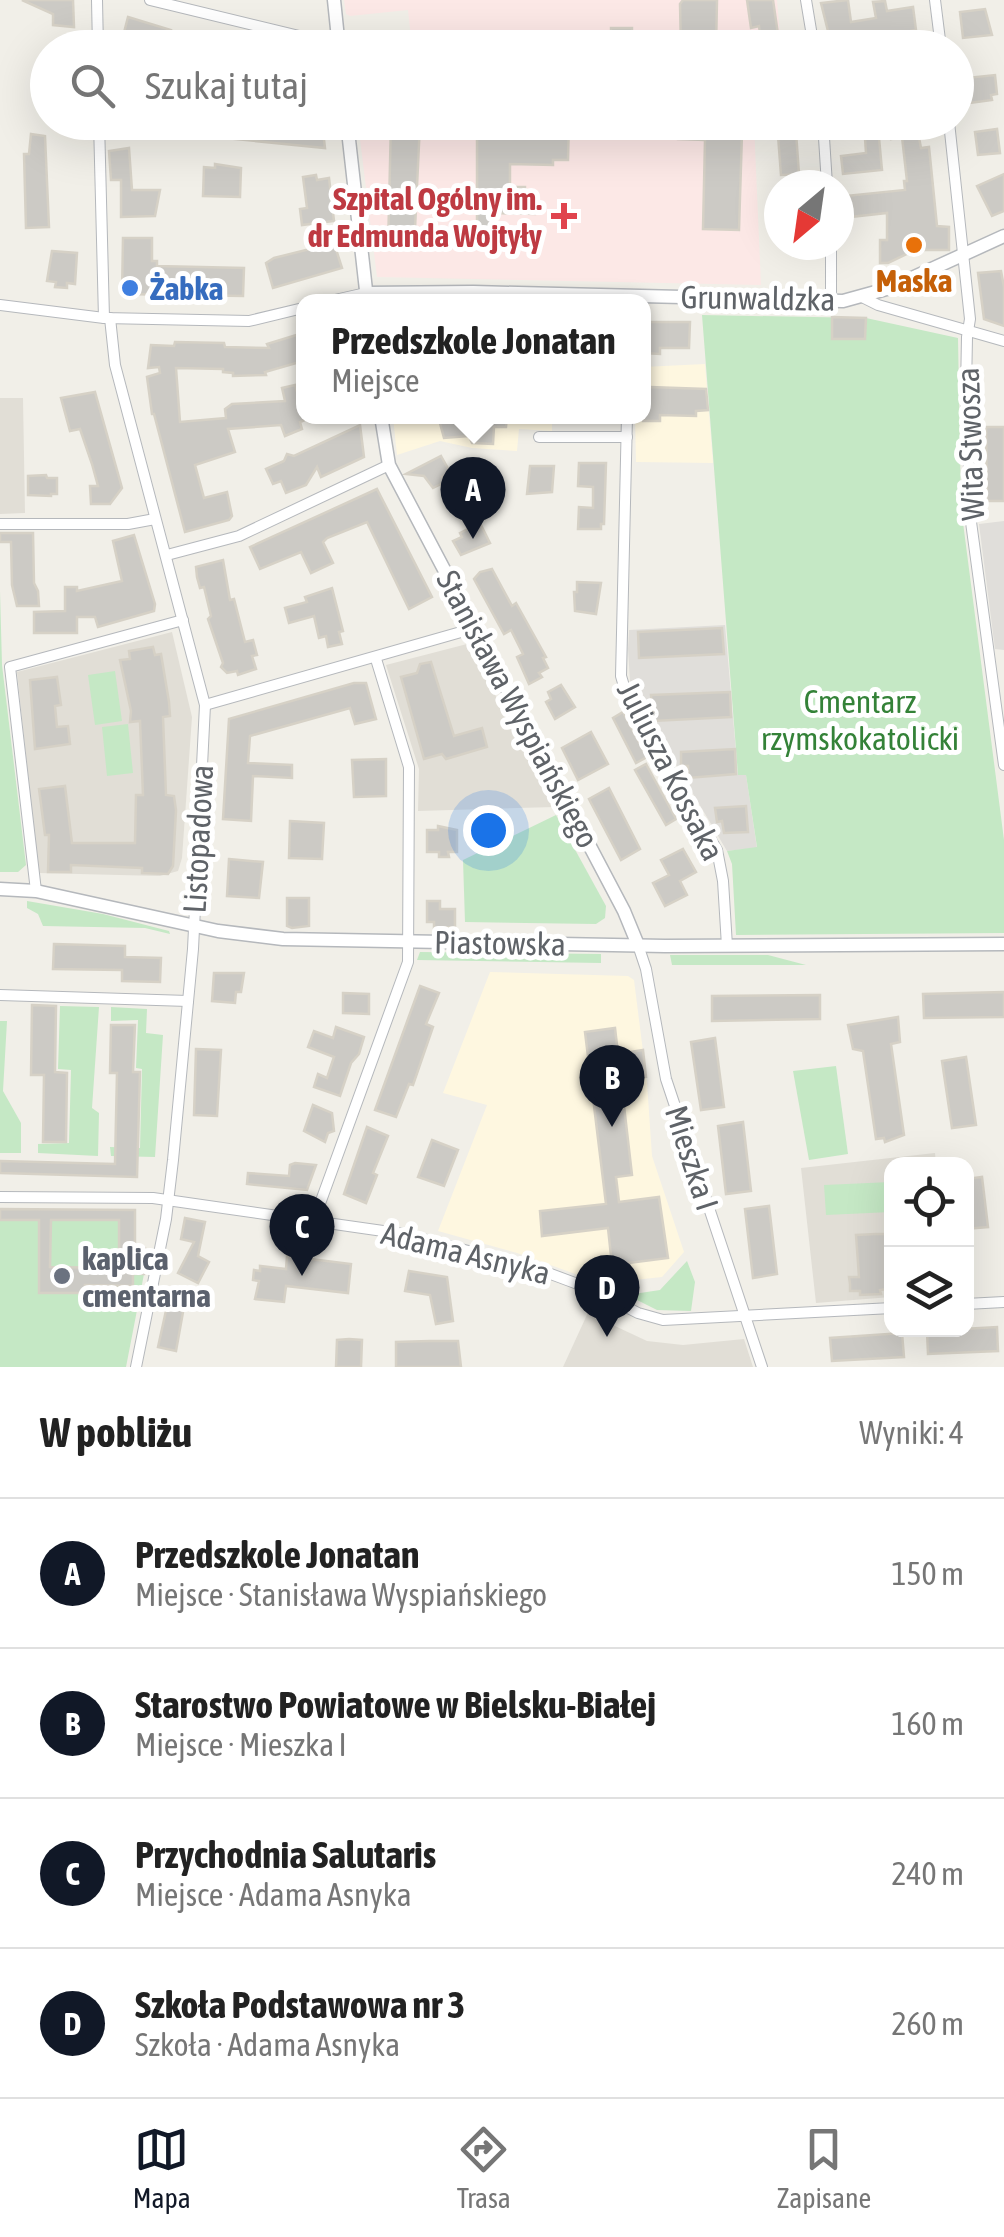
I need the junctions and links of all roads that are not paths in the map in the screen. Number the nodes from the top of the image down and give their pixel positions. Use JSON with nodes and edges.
{"nodes":[{"id":1,"x":96,"y":0,"type":"edge"},
{"id":2,"x":150,"y":0,"type":"edge"},
{"id":3,"x":334,"y":0,"type":"edge"},
{"id":4,"x":806,"y":0,"type":"edge"},
{"id":5,"x":936,"y":0,"type":"edge"},
{"id":6,"x":97,"y":30,"type":"edge"},
{"id":7,"x":274,"y":30,"type":"edge"},
{"id":8,"x":337,"y":30,"type":"edge"},
{"id":9,"x":811,"y":30,"type":"edge"},
{"id":10,"x":938,"y":30,"type":"edge"},
{"id":11,"x":100,"y":140,"type":"edge"},
{"id":12,"x":349,"y":140,"type":"edge"},
{"id":13,"x":823,"y":140,"type":"edge"},
{"id":14,"x":950,"y":140,"type":"edge"},
{"id":15,"x":826,"y":170,"type":"edge"},
{"id":16,"x":1004,"y":236,"type":"edge"},
{"id":17,"x":963,"y":255,"type":"junction"},
{"id":18,"x":830,"y":260,"type":"edge"},
{"id":19,"x":367,"y":294,"type":"edge"},
{"id":20,"x":862,"y":297,"type":"junction"},
{"id":21,"x":651,"y":299,"type":"edge"},
{"id":22,"x":831,"y":301,"type":"junction"},
{"id":23,"x":0,"y":305,"type":"edge"},
{"id":24,"x":296,"y":310,"type":"edge"},
{"id":25,"x":107,"y":318,"type":"junction"},
{"id":26,"x":968,"y":330,"type":"junction"},
{"id":27,"x":1004,"y":340,"type":"edge"},
{"id":28,"x":382,"y":424,"type":"edge"},
{"id":29,"x":627,"y":424,"type":"edge"},
{"id":30,"x":627,"y":436,"type":"junction"},
{"id":31,"x":539,"y":437,"type":"dead end"},
{"id":32,"x":389,"y":465,"type":"junction"},
{"id":33,"x":155,"y":518,"type":"junction"},
{"id":34,"x":0,"y":524,"type":"edge"},
{"id":35,"x":167,"y":555,"type":"junction"},
{"id":36,"x":183,"y":620,"type":"junction"},
{"id":37,"x":475,"y":628,"type":"junction"},
{"id":38,"x":376,"y":658,"type":"junction"},
{"id":39,"x":205,"y":705,"type":"junction"},
{"id":40,"x":1004,"y":764,"type":"edge"},
{"id":41,"x":0,"y":889,"type":"edge"},
{"id":42,"x":36,"y":891,"type":"junction"},
{"id":43,"x":194,"y":925,"type":"junction"},
{"id":44,"x":410,"y":942,"type":"junction"},
{"id":45,"x":1004,"y":944,"type":"edge"},
{"id":46,"x":638,"y":945,"type":"junction"},
{"id":47,"x":727,"y":946,"type":"junction"},
{"id":48,"x":0,"y":995,"type":"edge"},
{"id":49,"x":188,"y":1000,"type":"junction"},
{"id":50,"x":0,"y":1197,"type":"edge"},
{"id":51,"x":169,"y":1199,"type":"junction"},
{"id":52,"x":314,"y":1220,"type":"junction"},
{"id":53,"x":1004,"y":1302,"type":"edge"},
{"id":54,"x":974,"y":1304,"type":"edge"},
{"id":55,"x":884,"y":1308,"type":"edge"},
{"id":56,"x":746,"y":1316,"type":"junction"},
{"id":57,"x":136,"y":1367,"type":"edge"},
{"id":58,"x":762,"y":1367,"type":"edge"}],
"edges":[{"from":1,"to":6,"type":"street"},
{"from":2,"to":7,"type":"street"},
{"from":3,"to":8,"type":"street"},
{"from":4,"to":9,"type":"street"},
{"from":5,"to":10,"type":"street"},
{"from":11,"to":25,"type":"street","name":"Listopadowa"},
{"from":12,"to":19,"type":"street"},
{"from":13,"to":15,"type":"street"},
{"from":14,"to":17,"type":"street","name":"Wita Stwosza"},
{"from":16,"to":17,"type":"street"},
{"from":17,"to":20,"type":"street"},
{"from":17,"to":26,"type":"street","name":"Wita Stwosza"},
{"from":18,"to":22,"type":"street"},
{"from":20,"to":22,"type":"street","name":"Grunwaldzka"},
{"from":20,"to":26,"type":"street","name":"Grunwaldzka"},
{"from":21,"to":22,"type":"street","name":"Grunwaldzka"},
{"from":23,"to":25,"type":"street"},
{"from":24,"to":25,"type":"street"},
{"from":25,"to":33,"type":"street","name":"Listopadowa"},
{"from":26,"to":27,"type":"street","name":"Grunwaldzka"},
{"from":26,"to":40,"type":"street","name":"Wita Stwosza"},
{"from":28,"to":32,"type":"street","name":"Stanisława Wyspiańskiego"},
{"from":29,"to":30,"type":"street","name":"Juliusza Kossaka"},
{"from":30,"to":31,"type":"street"},
{"from":30,"to":47,"type":"street","name":"Juliusza Kossaka"},
{"from":32,"to":35,"type":"street"},
{"from":32,"to":37,"type":"street","name":"Stanisława Wyspiańskiego"},
{"from":33,"to":34,"type":"street"},
{"from":33,"to":35,"type":"street","name":"Listopadowa"},
{"from":35,"to":36,"type":"street","name":"Listopadowa"},
{"from":36,"to":39,"type":"street","name":"Listopadowa"},
{"from":36,"to":42,"type":"street"},
{"from":37,"to":38,"type":"street"},
{"from":37,"to":46,"type":"street","name":"Stanisława Wyspiańskiego"},
{"from":38,"to":39,"type":"street"},
{"from":38,"to":44,"type":"street"},
{"from":39,"to":43,"type":"street","name":"Listopadowa"},
{"from":41,"to":42,"type":"street","name":"Piastowska"},
{"from":42,"to":43,"type":"street","name":"Piastowska"},
{"from":43,"to":44,"type":"street","name":"Piastowska"},
{"from":43,"to":49,"type":"street","name":"Listopadowa"},
{"from":44,"to":46,"type":"street","name":"Piastowska"},
{"from":44,"to":52,"type":"street"},
{"from":45,"to":47,"type":"street","name":"Piastowska"},
{"from":46,"to":47,"type":"street","name":"Piastowska"},
{"from":46,"to":56,"type":"street","name":"Mieszka I"},
{"from":48,"to":49,"type":"street"},
{"from":49,"to":51,"type":"street","name":"Listopadowa"},
{"from":50,"to":51,"type":"street","name":"Adama Asnyka"},
{"from":51,"to":52,"type":"street","name":"Adama Asnyka"},
{"from":51,"to":57,"type":"street","name":"Listopadowa"},
{"from":52,"to":56,"type":"street","name":"Adama Asnyka"},
{"from":53,"to":54,"type":"street"},
{"from":55,"to":56,"type":"street","name":"Adama Asnyka"},
{"from":56,"to":58,"type":"street","name":"Mieszka I"}]}
